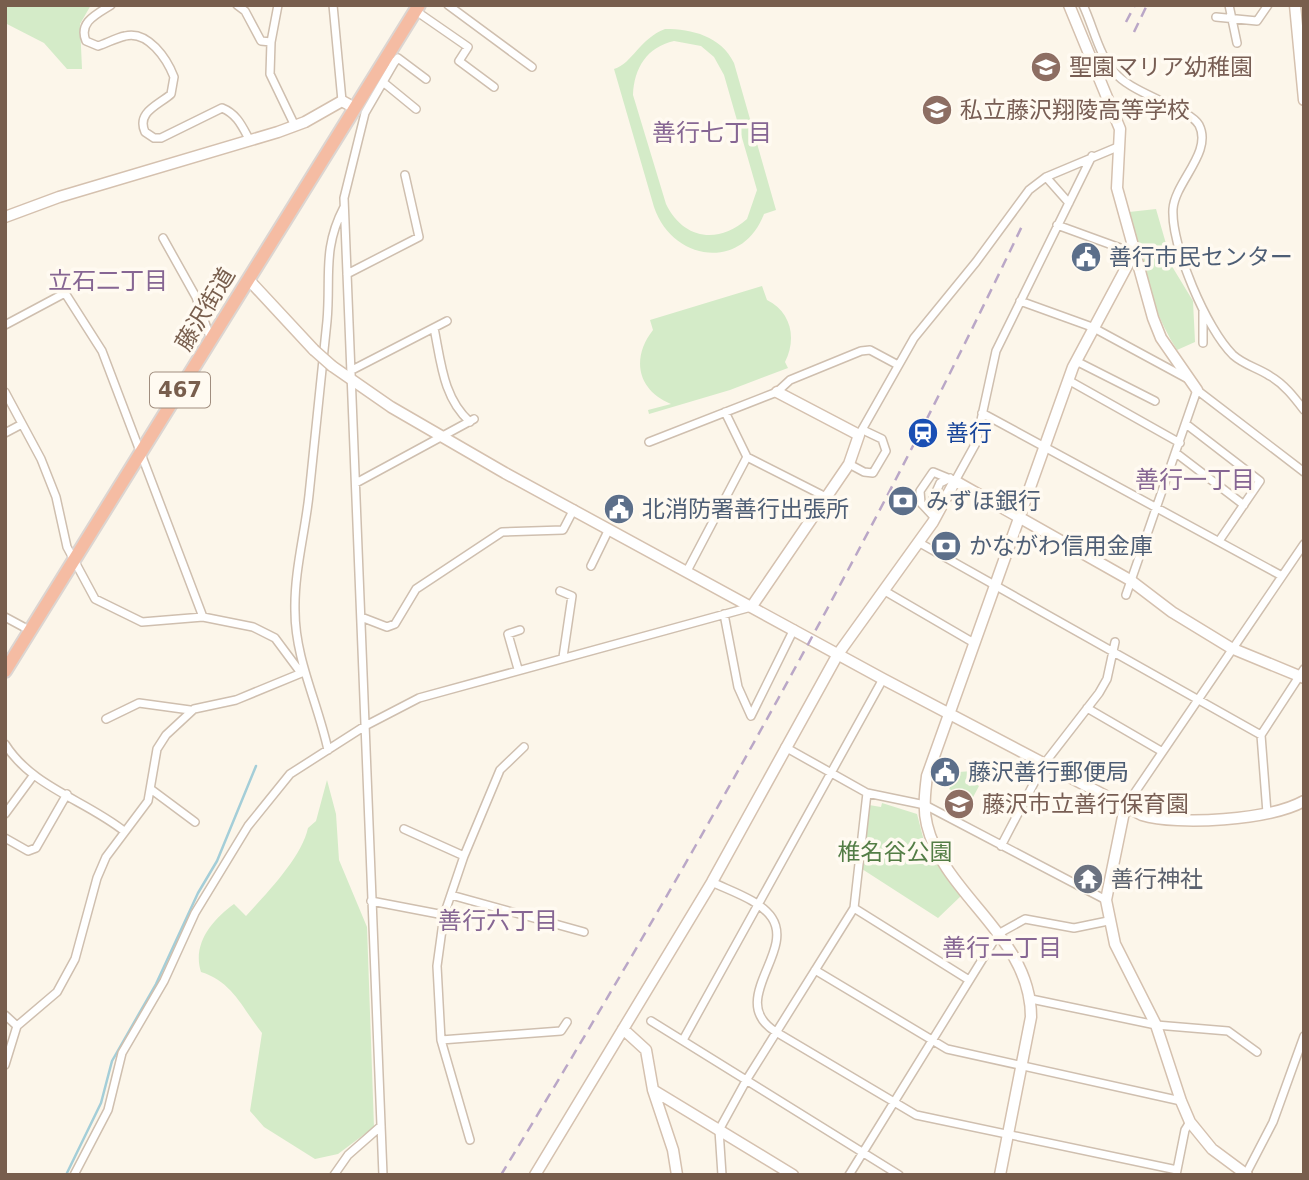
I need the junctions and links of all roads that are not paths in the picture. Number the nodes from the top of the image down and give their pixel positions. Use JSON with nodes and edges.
{"nodes":[{"id":1,"x":111,"y":5,"type":"edge"},
{"id":2,"x":237,"y":5,"type":"edge"},
{"id":3,"x":278,"y":5,"type":"edge"},
{"id":4,"x":333,"y":5,"type":"edge"},
{"id":5,"x":448,"y":5,"type":"edge"},
{"id":6,"x":1069,"y":5,"type":"edge"},
{"id":7,"x":1083,"y":5,"type":"edge"},
{"id":8,"x":1229,"y":5,"type":"edge"},
{"id":9,"x":1268,"y":5,"type":"edge"},
{"id":10,"x":1295,"y":5,"type":"edge"},
{"id":11,"x":418,"y":8,"type":"edge"},
{"id":12,"x":1216,"y":17,"type":"dead end"},
{"id":13,"x":1230,"y":17,"type":"junction"},
{"id":14,"x":271,"y":42,"type":"junction"},
{"id":15,"x":1237,"y":43,"type":"dead end"},
{"id":16,"x":390,"y":60,"type":"junction"},
{"id":17,"x":532,"y":67,"type":"dead end"},
{"id":18,"x":426,"y":79,"type":"dead end"},
{"id":19,"x":383,"y":82,"type":"junction"},
{"id":20,"x":494,"y":88,"type":"dead end"},
{"id":21,"x":1304,"y":100,"type":"edge"},
{"id":22,"x":348,"y":104,"type":"junction"},
{"id":23,"x":416,"y":109,"type":"dead end"},
{"id":24,"x":295,"y":126,"type":"junction"},
{"id":25,"x":249,"y":139,"type":"junction"},
{"id":26,"x":1121,"y":145,"type":"junction"},
{"id":27,"x":1092,"y":156,"type":"junction"},
{"id":28,"x":405,"y":175,"type":"dead end"},
{"id":29,"x":1046,"y":177,"type":"junction"},
{"id":30,"x":1069,"y":203,"type":"junction"},
{"id":31,"x":344,"y":207,"type":"junction"},
{"id":32,"x":5,"y":217,"type":"edge"},
{"id":33,"x":1057,"y":226,"type":"junction"},
{"id":34,"x":163,"y":239,"type":"dead end"},
{"id":35,"x":1134,"y":253,"type":"junction"},
{"id":36,"x":348,"y":274,"type":"junction"},
{"id":37,"x":248,"y":279,"type":"junction"},
{"id":38,"x":1020,"y":301,"type":"junction"},
{"id":39,"x":1203,"y":307,"type":"junction"},
{"id":40,"x":447,"y":321,"type":"dead end"},
{"id":41,"x":5,"y":325,"type":"edge"},
{"id":42,"x":1092,"y":327,"type":"junction"},
{"id":43,"x":434,"y":328,"type":"junction"},
{"id":44,"x":211,"y":340,"type":"junction"},
{"id":45,"x":1203,"y":343,"type":"dead end"},
{"id":46,"x":1076,"y":361,"type":"junction"},
{"id":47,"x":898,"y":365,"type":"junction"},
{"id":48,"x":352,"y":375,"type":"junction"},
{"id":49,"x":1068,"y":380,"type":"junction"},
{"id":50,"x":1195,"y":386,"type":"junction"},
{"id":51,"x":5,"y":392,"type":"edge"},
{"id":52,"x":777,"y":392,"type":"junction"},
{"id":53,"x":1154,"y":401,"type":"dead end"},
{"id":54,"x":1304,"y":410,"type":"edge"},
{"id":55,"x":725,"y":412,"type":"junction"},
{"id":56,"x":982,"y":413,"type":"junction"},
{"id":57,"x":22,"y":424,"type":"junction"},
{"id":58,"x":1186,"y":424,"type":"junction"},
{"id":59,"x":5,"y":432,"type":"edge"},
{"id":60,"x":861,"y":433,"type":"junction"},
{"id":61,"x":443,"y":437,"type":"junction"},
{"id":62,"x":649,"y":442,"type":"dead end"},
{"id":63,"x":1180,"y":443,"type":"junction"},
{"id":64,"x":1047,"y":446,"type":"junction"},
{"id":65,"x":1176,"y":453,"type":"junction"},
{"id":66,"x":142,"y":454,"type":"junction"},
{"id":67,"x":747,"y":457,"type":"junction"},
{"id":68,"x":849,"y":464,"type":"junction"},
{"id":69,"x":1304,"y":471,"type":"edge"},
{"id":70,"x":952,"y":480,"type":"junction"},
{"id":71,"x":356,"y":483,"type":"junction"},
{"id":72,"x":824,"y":496,"type":"junction"},
{"id":73,"x":1244,"y":505,"type":"junction"},
{"id":74,"x":1155,"y":507,"type":"junction"},
{"id":75,"x":574,"y":509,"type":"junction"},
{"id":76,"x":931,"y":514,"type":"junction"},
{"id":77,"x":1019,"y":518,"type":"junction"},
{"id":78,"x":609,"y":529,"type":"junction"},
{"id":79,"x":1219,"y":541,"type":"junction"},
{"id":80,"x":919,"y":542,"type":"junction"},
{"id":81,"x":1304,"y":544,"type":"edge"},
{"id":82,"x":74,"y":562,"type":"junction"},
{"id":83,"x":591,"y":566,"type":"dead end"},
{"id":84,"x":687,"y":571,"type":"junction"},
{"id":85,"x":1282,"y":576,"type":"junction"},
{"id":86,"x":1130,"y":580,"type":"junction"},
{"id":87,"x":996,"y":584,"type":"junction"},
{"id":88,"x":883,"y":590,"type":"junction"},
{"id":89,"x":560,"y":591,"type":"dead end"},
{"id":90,"x":1126,"y":595,"type":"dead end"},
{"id":91,"x":752,"y":606,"type":"junction"},
{"id":92,"x":724,"y":614,"type":"junction"},
{"id":93,"x":5,"y":617,"type":"edge"},
{"id":94,"x":203,"y":617,"type":"junction"},
{"id":95,"x":361,"y":617,"type":"junction"},
{"id":96,"x":520,"y":629,"type":"dead end"},
{"id":97,"x":794,"y":629,"type":"junction"},
{"id":98,"x":31,"y":631,"type":"junction"},
{"id":99,"x":974,"y":643,"type":"junction"},
{"id":100,"x":1114,"y":646,"type":"junction"},
{"id":101,"x":1231,"y":648,"type":"junction"},
{"id":102,"x":838,"y":654,"type":"junction"},
{"id":103,"x":563,"y":657,"type":"junction"},
{"id":104,"x":518,"y":669,"type":"junction"},
{"id":105,"x":5,"y":671,"type":"edge"},
{"id":106,"x":303,"y":673,"type":"junction"},
{"id":107,"x":1302,"y":675,"type":"edge"},
{"id":108,"x":883,"y":679,"type":"junction"},
{"id":109,"x":1197,"y":697,"type":"junction"},
{"id":110,"x":1087,"y":708,"type":"junction"},
{"id":111,"x":191,"y":710,"type":"junction"},
{"id":112,"x":947,"y":713,"type":"junction"},
{"id":113,"x":106,"y":719,"type":"dead end"},
{"id":114,"x":365,"y":726,"type":"junction"},
{"id":115,"x":1261,"y":735,"type":"junction"},
{"id":116,"x":5,"y":744,"type":"edge"},
{"id":117,"x":524,"y":747,"type":"dead end"},
{"id":118,"x":785,"y":747,"type":"junction"},
{"id":119,"x":328,"y":750,"type":"junction"},
{"id":120,"x":1161,"y":751,"type":"junction"},
{"id":121,"x":1044,"y":764,"type":"junction"},
{"id":122,"x":833,"y":774,"type":"junction"},
{"id":123,"x":33,"y":776,"type":"junction"},
{"id":124,"x":152,"y":790,"type":"junction"},
{"id":125,"x":867,"y":793,"type":"junction"},
{"id":126,"x":67,"y":794,"type":"junction"},
{"id":127,"x":1304,"y":802,"type":"edge"},
{"id":128,"x":925,"y":805,"type":"junction"},
{"id":129,"x":1125,"y":807,"type":"junction"},
{"id":130,"x":1267,"y":813,"type":"junction"},
{"id":131,"x":5,"y":814,"type":"edge"},
{"id":132,"x":195,"y":822,"type":"dead end"},
{"id":133,"x":404,"y":830,"type":"dead end"},
{"id":134,"x":124,"y":831,"type":"junction"},
{"id":135,"x":5,"y":838,"type":"edge"},
{"id":136,"x":1000,"y":846,"type":"junction"},
{"id":137,"x":464,"y":856,"type":"junction"},
{"id":138,"x":712,"y":882,"type":"junction"},
{"id":139,"x":451,"y":895,"type":"junction"},
{"id":140,"x":1105,"y":900,"type":"junction"},
{"id":141,"x":371,"y":901,"type":"junction"},
{"id":142,"x":760,"y":906,"type":"junction"},
{"id":143,"x":854,"y":908,"type":"junction"},
{"id":144,"x":444,"y":915,"type":"junction"},
{"id":145,"x":1108,"y":921,"type":"junction"},
{"id":146,"x":584,"y":932,"type":"dead end"},
{"id":147,"x":998,"y":934,"type":"junction"},
{"id":148,"x":815,"y":970,"type":"junction"},
{"id":149,"x":969,"y":980,"type":"junction"},
{"id":150,"x":1031,"y":999,"type":"junction"},
{"id":151,"x":5,"y":1015,"type":"edge"},
{"id":152,"x":651,"y":1021,"type":"dead end"},
{"id":153,"x":568,"y":1023,"type":"dead end"},
{"id":154,"x":1156,"y":1025,"type":"junction"},
{"id":155,"x":17,"y":1026,"type":"junction"},
{"id":156,"x":623,"y":1029,"type":"junction"},
{"id":157,"x":776,"y":1032,"type":"junction"},
{"id":158,"x":1304,"y":1035,"type":"edge"},
{"id":159,"x":441,"y":1040,"type":"junction"},
{"id":160,"x":683,"y":1040,"type":"junction"},
{"id":161,"x":931,"y":1042,"type":"junction"},
{"id":162,"x":1257,"y":1052,"type":"dead end"},
{"id":163,"x":5,"y":1065,"type":"edge"},
{"id":164,"x":1021,"y":1067,"type":"junction"},
{"id":165,"x":747,"y":1079,"type":"junction"},
{"id":166,"x":653,"y":1090,"type":"junction"},
{"id":167,"x":1181,"y":1101,"type":"junction"},
{"id":168,"x":894,"y":1104,"type":"junction"},
{"id":169,"x":1191,"y":1122,"type":"junction"},
{"id":170,"x":381,"y":1126,"type":"junction"},
{"id":171,"x":719,"y":1129,"type":"junction"},
{"id":172,"x":1008,"y":1132,"type":"junction"},
{"id":173,"x":470,"y":1140,"type":"dead end"},
{"id":174,"x":863,"y":1154,"type":"junction"},
{"id":175,"x":1176,"y":1172,"type":"edge"},
{"id":176,"x":676,"y":1174,"type":"edge"},
{"id":177,"x":1246,"y":1174,"type":"edge"},
{"id":178,"x":74,"y":1175,"type":"edge"},
{"id":179,"x":334,"y":1175,"type":"edge"},
{"id":180,"x":383,"y":1175,"type":"edge"},
{"id":181,"x":535,"y":1175,"type":"edge"},
{"id":182,"x":722,"y":1175,"type":"edge"},
{"id":183,"x":793,"y":1175,"type":"edge"},
{"id":184,"x":849,"y":1175,"type":"edge"},
{"id":185,"x":899,"y":1175,"type":"edge"},
{"id":186,"x":1000,"y":1175,"type":"edge"}],
"edges":[{"from":1,"to":25,"type":"street"},
{"from":2,"to":14,"type":"street"},
{"from":3,"to":14,"type":"street"},
{"from":4,"to":22,"type":"street"},
{"from":5,"to":17,"type":"street"},
{"from":6,"to":26,"type":"street"},
{"from":7,"to":39,"type":"street"},
{"from":8,"to":13,"type":"street"},
{"from":9,"to":13,"type":"street"},
{"from":10,"to":21,"type":"street"},
{"from":11,"to":16,"type":"highway","name":"藤沢街道","number":"467"},
{"from":11,"to":20,"type":"street"},
{"from":12,"to":13,"type":"street"},
{"from":13,"to":15,"type":"street"},
{"from":14,"to":24,"type":"street"},
{"from":16,"to":18,"type":"street"},
{"from":16,"to":19,"type":"street"},
{"from":16,"to":22,"type":"highway","name":"藤沢街道","number":"467"},
{"from":19,"to":23,"type":"street"},
{"from":19,"to":31,"type":"street"},
{"from":22,"to":24,"type":"street"},
{"from":22,"to":37,"type":"highway","name":"藤沢街道","number":"467"},
{"from":24,"to":25,"type":"street"},
{"from":25,"to":32,"type":"street"},
{"from":26,"to":27,"type":"street"},
{"from":26,"to":35,"type":"street"},
{"from":27,"to":29,"type":"street"},
{"from":27,"to":30,"type":"street"},
{"from":28,"to":36,"type":"street"},
{"from":29,"to":30,"type":"street"},
{"from":29,"to":47,"type":"street"},
{"from":30,"to":33,"type":"street"},
{"from":31,"to":36,"type":"street"},
{"from":31,"to":106,"type":"street"},
{"from":33,"to":35,"type":"street"},
{"from":33,"to":38,"type":"street"},
{"from":34,"to":44,"type":"street"},
{"from":35,"to":42,"type":"street"},
{"from":35,"to":50,"type":"street"},
{"from":36,"to":48,"type":"street"},
{"from":37,"to":44,"type":"highway","name":"藤沢街道","number":"467"},
{"from":37,"to":48,"type":"street","bridge":true},
{"from":38,"to":42,"type":"street"},
{"from":38,"to":56,"type":"street"},
{"from":39,"to":45,"type":"street"},
{"from":39,"to":54,"type":"street"},
{"from":40,"to":43,"type":"street"},
{"from":41,"to":66,"type":"street"},
{"from":42,"to":46,"type":"street"},
{"from":42,"to":50,"type":"street"},
{"from":43,"to":48,"type":"street"},
{"from":43,"to":61,"type":"street"},
{"from":44,"to":66,"type":"highway","name":"藤沢街道","number":"467"},
{"from":46,"to":49,"type":"street"},
{"from":46,"to":53,"type":"street"},
{"from":47,"to":52,"type":"street"},
{"from":47,"to":60,"type":"street"},
{"from":48,"to":61,"type":"street"},
{"from":48,"to":71,"type":"street"},
{"from":49,"to":63,"type":"street"},
{"from":49,"to":64,"type":"street"},
{"from":50,"to":58,"type":"street"},
{"from":50,"to":69,"type":"street"},
{"from":51,"to":57,"type":"street"},
{"from":52,"to":55,"type":"street"},
{"from":52,"to":60,"type":"street"},
{"from":55,"to":62,"type":"street"},
{"from":55,"to":67,"type":"street"},
{"from":56,"to":64,"type":"street"},
{"from":56,"to":70,"type":"street"},
{"from":57,"to":59,"type":"street"},
{"from":57,"to":82,"type":"street"},
{"from":58,"to":63,"type":"street"},
{"from":58,"to":73,"type":"street"},
{"from":60,"to":68,"type":"street"},
{"from":60,"to":68,"type":"street"},
{"from":61,"to":71,"type":"street"},
{"from":61,"to":75,"type":"street"},
{"from":63,"to":65,"type":"street"},
{"from":64,"to":74,"type":"street"},
{"from":64,"to":77,"type":"street"},
{"from":65,"to":73,"type":"street"},
{"from":65,"to":74,"type":"street"},
{"from":66,"to":82,"type":"highway","name":"藤沢街道","number":"467"},
{"from":66,"to":94,"type":"street"},
{"from":67,"to":72,"type":"street"},
{"from":67,"to":84,"type":"street"},
{"from":68,"to":72,"type":"street"},
{"from":70,"to":76,"type":"street"},
{"from":70,"to":76,"type":"street"},
{"from":70,"to":77,"type":"street"},
{"from":71,"to":95,"type":"street"},
{"from":72,"to":91,"type":"street"},
{"from":73,"to":79,"type":"street"},
{"from":74,"to":79,"type":"street"},
{"from":74,"to":86,"type":"street"},
{"from":75,"to":78,"type":"street"},
{"from":75,"to":95,"type":"street"},
{"from":76,"to":80,"type":"street"},
{"from":77,"to":86,"type":"street"},
{"from":77,"to":87,"type":"street"},
{"from":78,"to":83,"type":"street"},
{"from":78,"to":84,"type":"street"},
{"from":79,"to":85,"type":"street"},
{"from":80,"to":87,"type":"street"},
{"from":80,"to":88,"type":"street"},
{"from":81,"to":85,"type":"street"},
{"from":82,"to":94,"type":"street"},
{"from":82,"to":98,"type":"highway","name":"藤沢街道","number":"467"},
{"from":84,"to":91,"type":"street"},
{"from":85,"to":101,"type":"street"},
{"from":86,"to":90,"type":"street"},
{"from":86,"to":101,"type":"street"},
{"from":87,"to":99,"type":"street"},
{"from":87,"to":100,"type":"street"},
{"from":88,"to":99,"type":"street"},
{"from":88,"to":102,"type":"street"},
{"from":89,"to":103,"type":"street"},
{"from":91,"to":92,"type":"street"},
{"from":91,"to":97,"type":"street"},
{"from":92,"to":97,"type":"street"},
{"from":92,"to":103,"type":"street"},
{"from":93,"to":98,"type":"street"},
{"from":94,"to":106,"type":"street"},
{"from":95,"to":114,"type":"street"},
{"from":96,"to":104,"type":"street"},
{"from":97,"to":102,"type":"street"},
{"from":98,"to":105,"type":"highway","name":"藤沢街道","number":"467"},
{"from":99,"to":112,"type":"street"},
{"from":100,"to":109,"type":"street"},
{"from":100,"to":110,"type":"street"},
{"from":101,"to":107,"type":"street"},
{"from":101,"to":109,"type":"street"},
{"from":102,"to":108,"type":"street"},
{"from":102,"to":118,"type":"street"},
{"from":103,"to":104,"type":"street"},
{"from":104,"to":114,"type":"street"},
{"from":106,"to":111,"type":"street"},
{"from":106,"to":119,"type":"street"},
{"from":107,"to":115,"type":"street"},
{"from":108,"to":112,"type":"street"},
{"from":108,"to":122,"type":"street"},
{"from":109,"to":115,"type":"street"},
{"from":109,"to":120,"type":"street"},
{"from":110,"to":120,"type":"street"},
{"from":110,"to":121,"type":"street"},
{"from":111,"to":113,"type":"street"},
{"from":111,"to":124,"type":"street"},
{"from":112,"to":121,"type":"street"},
{"from":112,"to":128,"type":"street"},
{"from":114,"to":119,"type":"street"},
{"from":114,"to":141,"type":"street"},
{"from":115,"to":130,"type":"street"},
{"from":116,"to":123,"type":"street"},
{"from":117,"to":137,"type":"street"},
{"from":118,"to":122,"type":"street"},
{"from":118,"to":138,"type":"street"},
{"from":119,"to":178,"type":"street"},
{"from":120,"to":129,"type":"street"},
{"from":121,"to":129,"type":"street"},
{"from":121,"to":136,"type":"street"},
{"from":122,"to":125,"type":"street"},
{"from":122,"to":142,"type":"street"},
{"from":123,"to":126,"type":"street"},
{"from":123,"to":131,"type":"street"},
{"from":124,"to":132,"type":"street"},
{"from":124,"to":134,"type":"street"},
{"from":125,"to":128,"type":"street"},
{"from":125,"to":143,"type":"street"},
{"from":126,"to":134,"type":"street"},
{"from":126,"to":135,"type":"street"},
{"from":127,"to":130,"type":"street"},
{"from":128,"to":136,"type":"street"},
{"from":128,"to":147,"type":"street"},
{"from":129,"to":130,"type":"street"},
{"from":129,"to":140,"type":"street"},
{"from":133,"to":137,"type":"street"},
{"from":134,"to":155,"type":"street"},
{"from":136,"to":140,"type":"street"},
{"from":137,"to":139,"type":"street"},
{"from":138,"to":142,"type":"street"},
{"from":138,"to":156,"type":"street"},
{"from":139,"to":144,"type":"street"},
{"from":139,"to":146,"type":"street"},
{"from":140,"to":145,"type":"street"},
{"from":141,"to":144,"type":"street"},
{"from":141,"to":170,"type":"street"},
{"from":142,"to":157,"type":"street"},
{"from":142,"to":160,"type":"street"},
{"from":143,"to":148,"type":"street"},
{"from":143,"to":149,"type":"street"},
{"from":144,"to":159,"type":"street"},
{"from":145,"to":147,"type":"street"},
{"from":145,"to":154,"type":"street"},
{"from":147,"to":149,"type":"street"},
{"from":147,"to":150,"type":"street"},
{"from":148,"to":157,"type":"street"},
{"from":148,"to":161,"type":"street"},
{"from":149,"to":161,"type":"street"},
{"from":150,"to":154,"type":"street"},
{"from":150,"to":164,"type":"street"},
{"from":151,"to":155,"type":"street"},
{"from":152,"to":160,"type":"street"},
{"from":153,"to":159,"type":"street"},
{"from":154,"to":162,"type":"street"},
{"from":154,"to":167,"type":"street"},
{"from":155,"to":163,"type":"street"},
{"from":156,"to":166,"type":"street"},
{"from":156,"to":181,"type":"street"},
{"from":157,"to":165,"type":"street"},
{"from":157,"to":168,"type":"street"},
{"from":158,"to":177,"type":"street"},
{"from":159,"to":173,"type":"street"},
{"from":160,"to":165,"type":"street"},
{"from":161,"to":164,"type":"street"},
{"from":161,"to":168,"type":"street"},
{"from":164,"to":167,"type":"street"},
{"from":164,"to":172,"type":"street"},
{"from":165,"to":171,"type":"street"},
{"from":165,"to":174,"type":"street"},
{"from":166,"to":171,"type":"street"},
{"from":166,"to":176,"type":"street"},
{"from":167,"to":169,"type":"street"},
{"from":168,"to":172,"type":"street"},
{"from":168,"to":174,"type":"street"},
{"from":169,"to":175,"type":"street"},
{"from":169,"to":177,"type":"street"},
{"from":170,"to":179,"type":"street"},
{"from":170,"to":180,"type":"street"},
{"from":171,"to":182,"type":"street"},
{"from":171,"to":183,"type":"street"},
{"from":172,"to":175,"type":"street"},
{"from":172,"to":186,"type":"street"},
{"from":174,"to":184,"type":"street"},
{"from":174,"to":185,"type":"street"}]}
